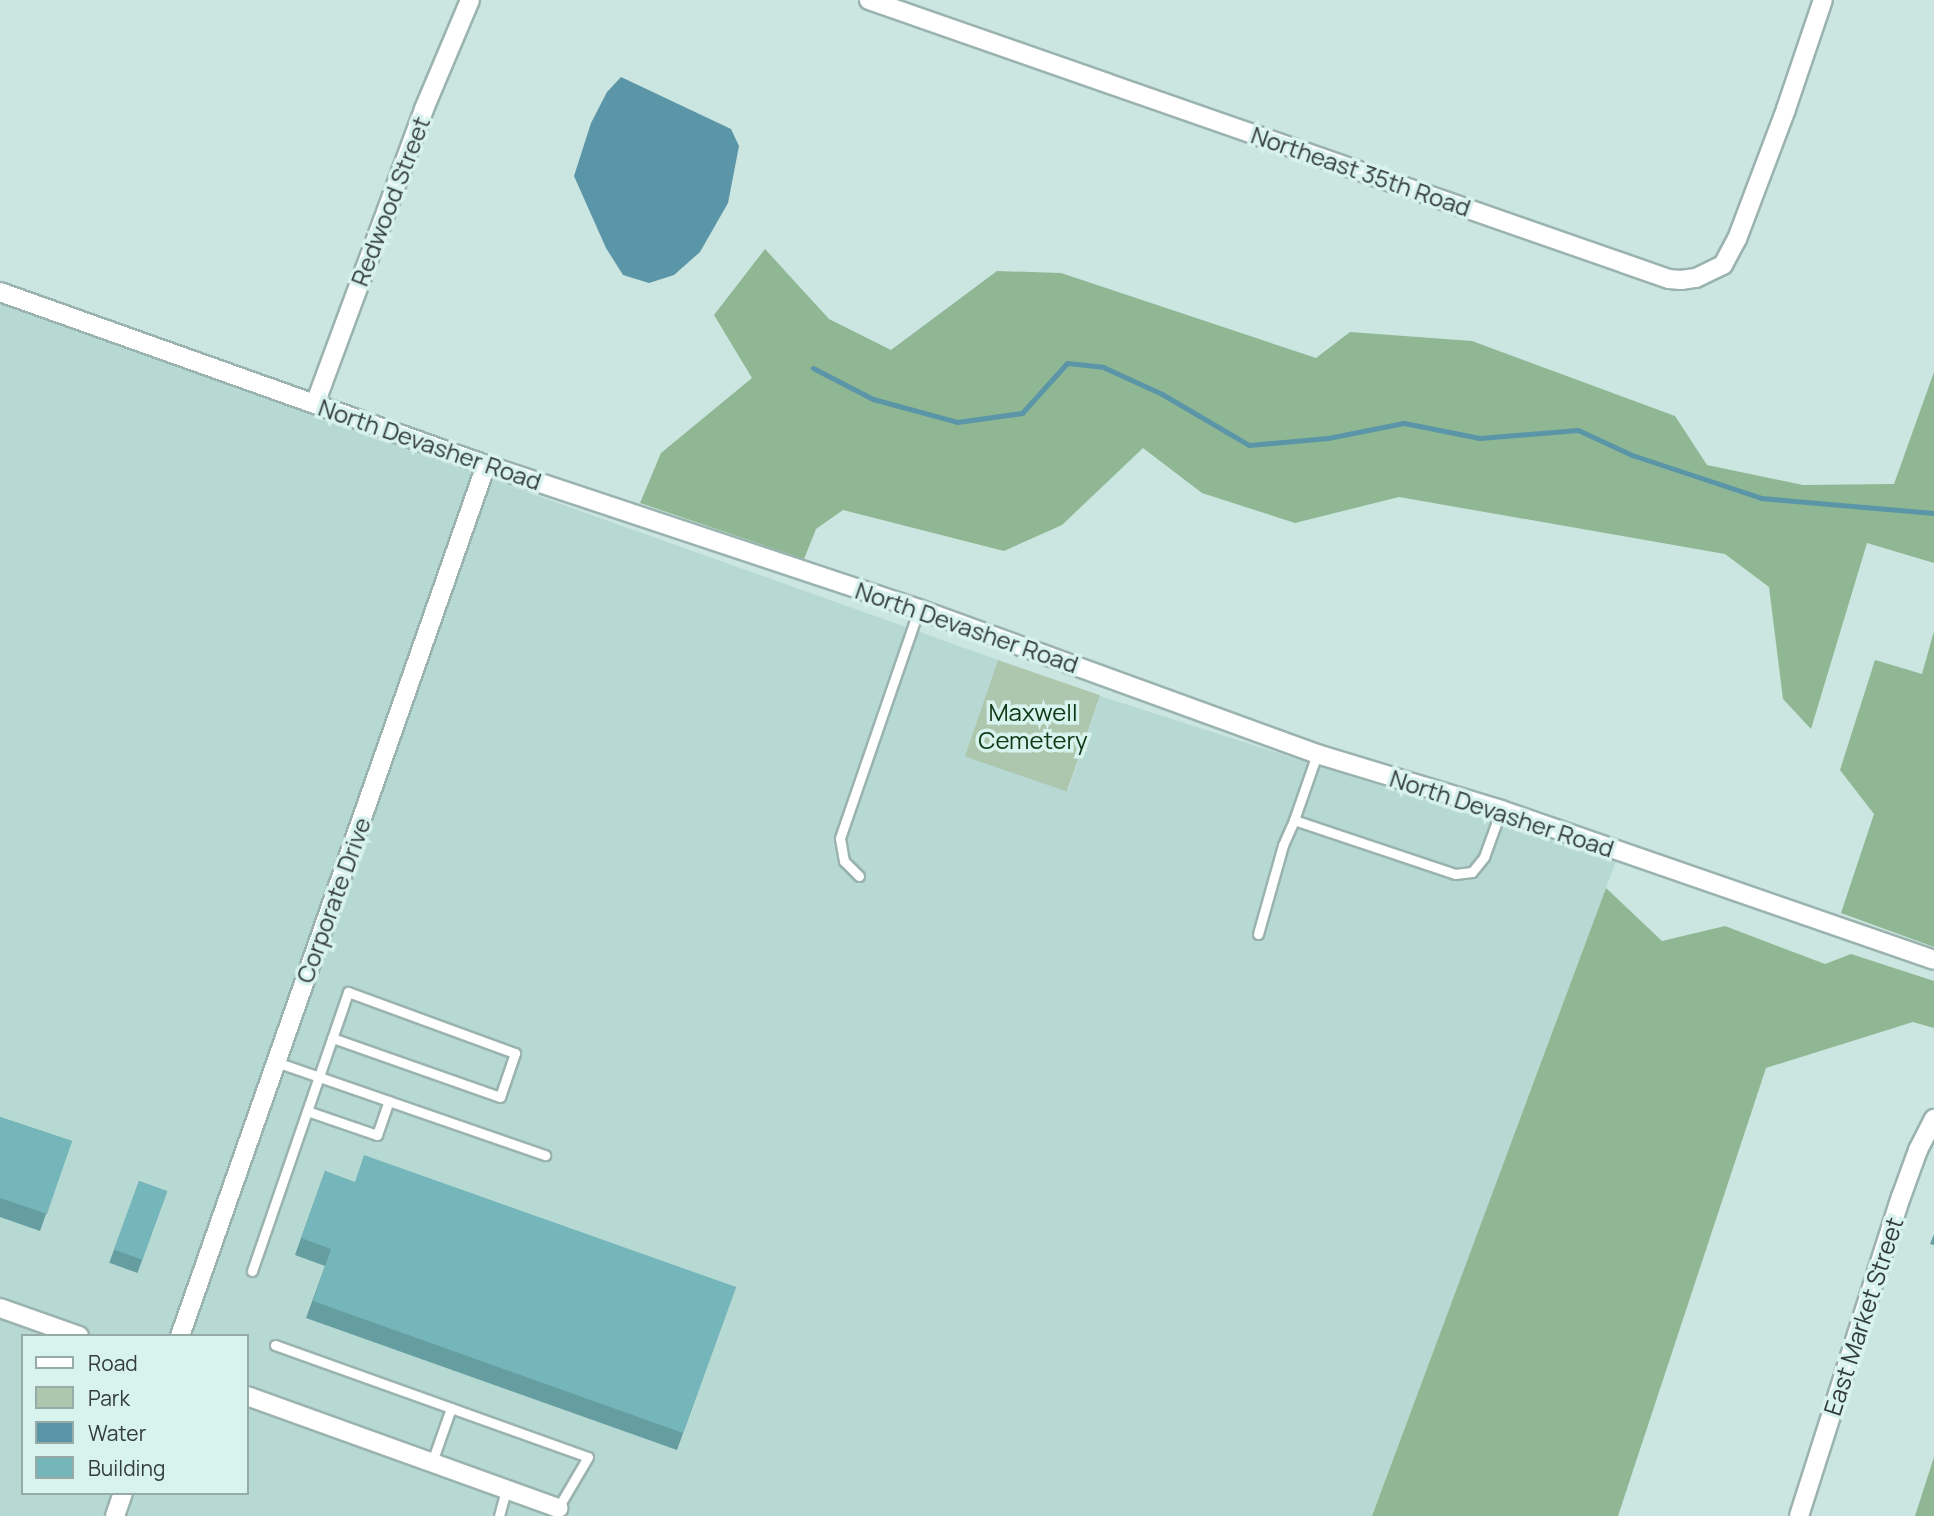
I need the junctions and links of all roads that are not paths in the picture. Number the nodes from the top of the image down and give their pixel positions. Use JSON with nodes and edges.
{"nodes":[{"id":1,"x":470,"y":0,"type":"edge"},
{"id":2,"x":869,"y":0,"type":"edge"},
{"id":3,"x":1823,"y":0,"type":"edge"},
{"id":4,"x":0,"y":292,"type":"edge"},
{"id":5,"x":315,"y":404,"type":"junction"},
{"id":6,"x":486,"y":465,"type":"junction"},
{"id":7,"x":919,"y":609,"type":"junction"},
{"id":8,"x":1317,"y":754,"type":"junction"},
{"id":9,"x":1501,"y":810,"type":"junction"},
{"id":10,"x":1294,"y":820,"type":"junction"},
{"id":11,"x":859,"y":876,"type":"dead end"},
{"id":12,"x":1258,"y":934,"type":"dead end"},
{"id":13,"x":1934,"y":960,"type":"edge"},
{"id":14,"x":332,"y":1038,"type":"junction"},
{"id":15,"x":276,"y":1062,"type":"junction"},
{"id":16,"x":319,"y":1077,"type":"junction"},
{"id":17,"x":389,"y":1101,"type":"junction"},
{"id":18,"x":307,"y":1111,"type":"junction"},
{"id":19,"x":1934,"y":1119,"type":"edge"},
{"id":20,"x":545,"y":1155,"type":"dead end"},
{"id":21,"x":252,"y":1271,"type":"dead end"},
{"id":22,"x":0,"y":1308,"type":"edge"},
{"id":23,"x":73,"y":1334,"type":"edge"},
{"id":24,"x":181,"y":1334,"type":"edge"},
{"id":25,"x":275,"y":1345,"type":"dead end"},
{"id":26,"x":248,"y":1396,"type":"edge"},
{"id":27,"x":451,"y":1408,"type":"junction"},
{"id":28,"x":432,"y":1462,"type":"junction"},
{"id":29,"x":506,"y":1489,"type":"junction"},
{"id":30,"x":122,"y":1495,"type":"edge"},
{"id":31,"x":558,"y":1508,"type":"joint"},
{"id":32,"x":115,"y":1516,"type":"edge"},
{"id":33,"x":499,"y":1516,"type":"edge"},
{"id":34,"x":1799,"y":1516,"type":"edge"}],
"edges":[{"from":1,"to":5,"type":"street","name":"Redwood Street"},
{"from":2,"to":3,"type":"street","name":"Northeast 35th Road"},
{"from":4,"to":5,"type":"street","name":"North Devasher Road"},
{"from":5,"to":6,"type":"street","name":"North Devasher Road"},
{"from":6,"to":7,"type":"street","name":"North Devasher Road"},
{"from":6,"to":15,"type":"street","name":"Corporate Drive"},
{"from":7,"to":8,"type":"street","name":"North Devasher Road"},
{"from":7,"to":11,"type":"lane"},
{"from":8,"to":9,"type":"street","name":"North Devasher Road"},
{"from":8,"to":10,"type":"lane"},
{"from":9,"to":10,"type":"lane"},
{"from":9,"to":13,"type":"street","name":"North Devasher Road"},
{"from":10,"to":12,"type":"lane"},
{"from":14,"to":14,"type":"lane"},
{"from":14,"to":16,"type":"lane"},
{"from":15,"to":16,"type":"lane"},
{"from":15,"to":24,"type":"street","name":"Corporate Drive"},
{"from":16,"to":17,"type":"lane"},
{"from":16,"to":18,"type":"lane"},
{"from":17,"to":18,"type":"lane"},
{"from":17,"to":20,"type":"lane"},
{"from":18,"to":21,"type":"lane"},
{"from":19,"to":34,"type":"street","name":"East Market Street"},
{"from":22,"to":23,"type":"street"},
{"from":25,"to":27,"type":"lane"},
{"from":26,"to":28,"type":"street"},
{"from":27,"to":28,"type":"lane"},
{"from":27,"to":31,"type":"lane"},
{"from":28,"to":29,"type":"street"},
{"from":29,"to":31,"type":"street"},
{"from":29,"to":33,"type":"lane"},
{"from":30,"to":32,"type":"street"}]}
